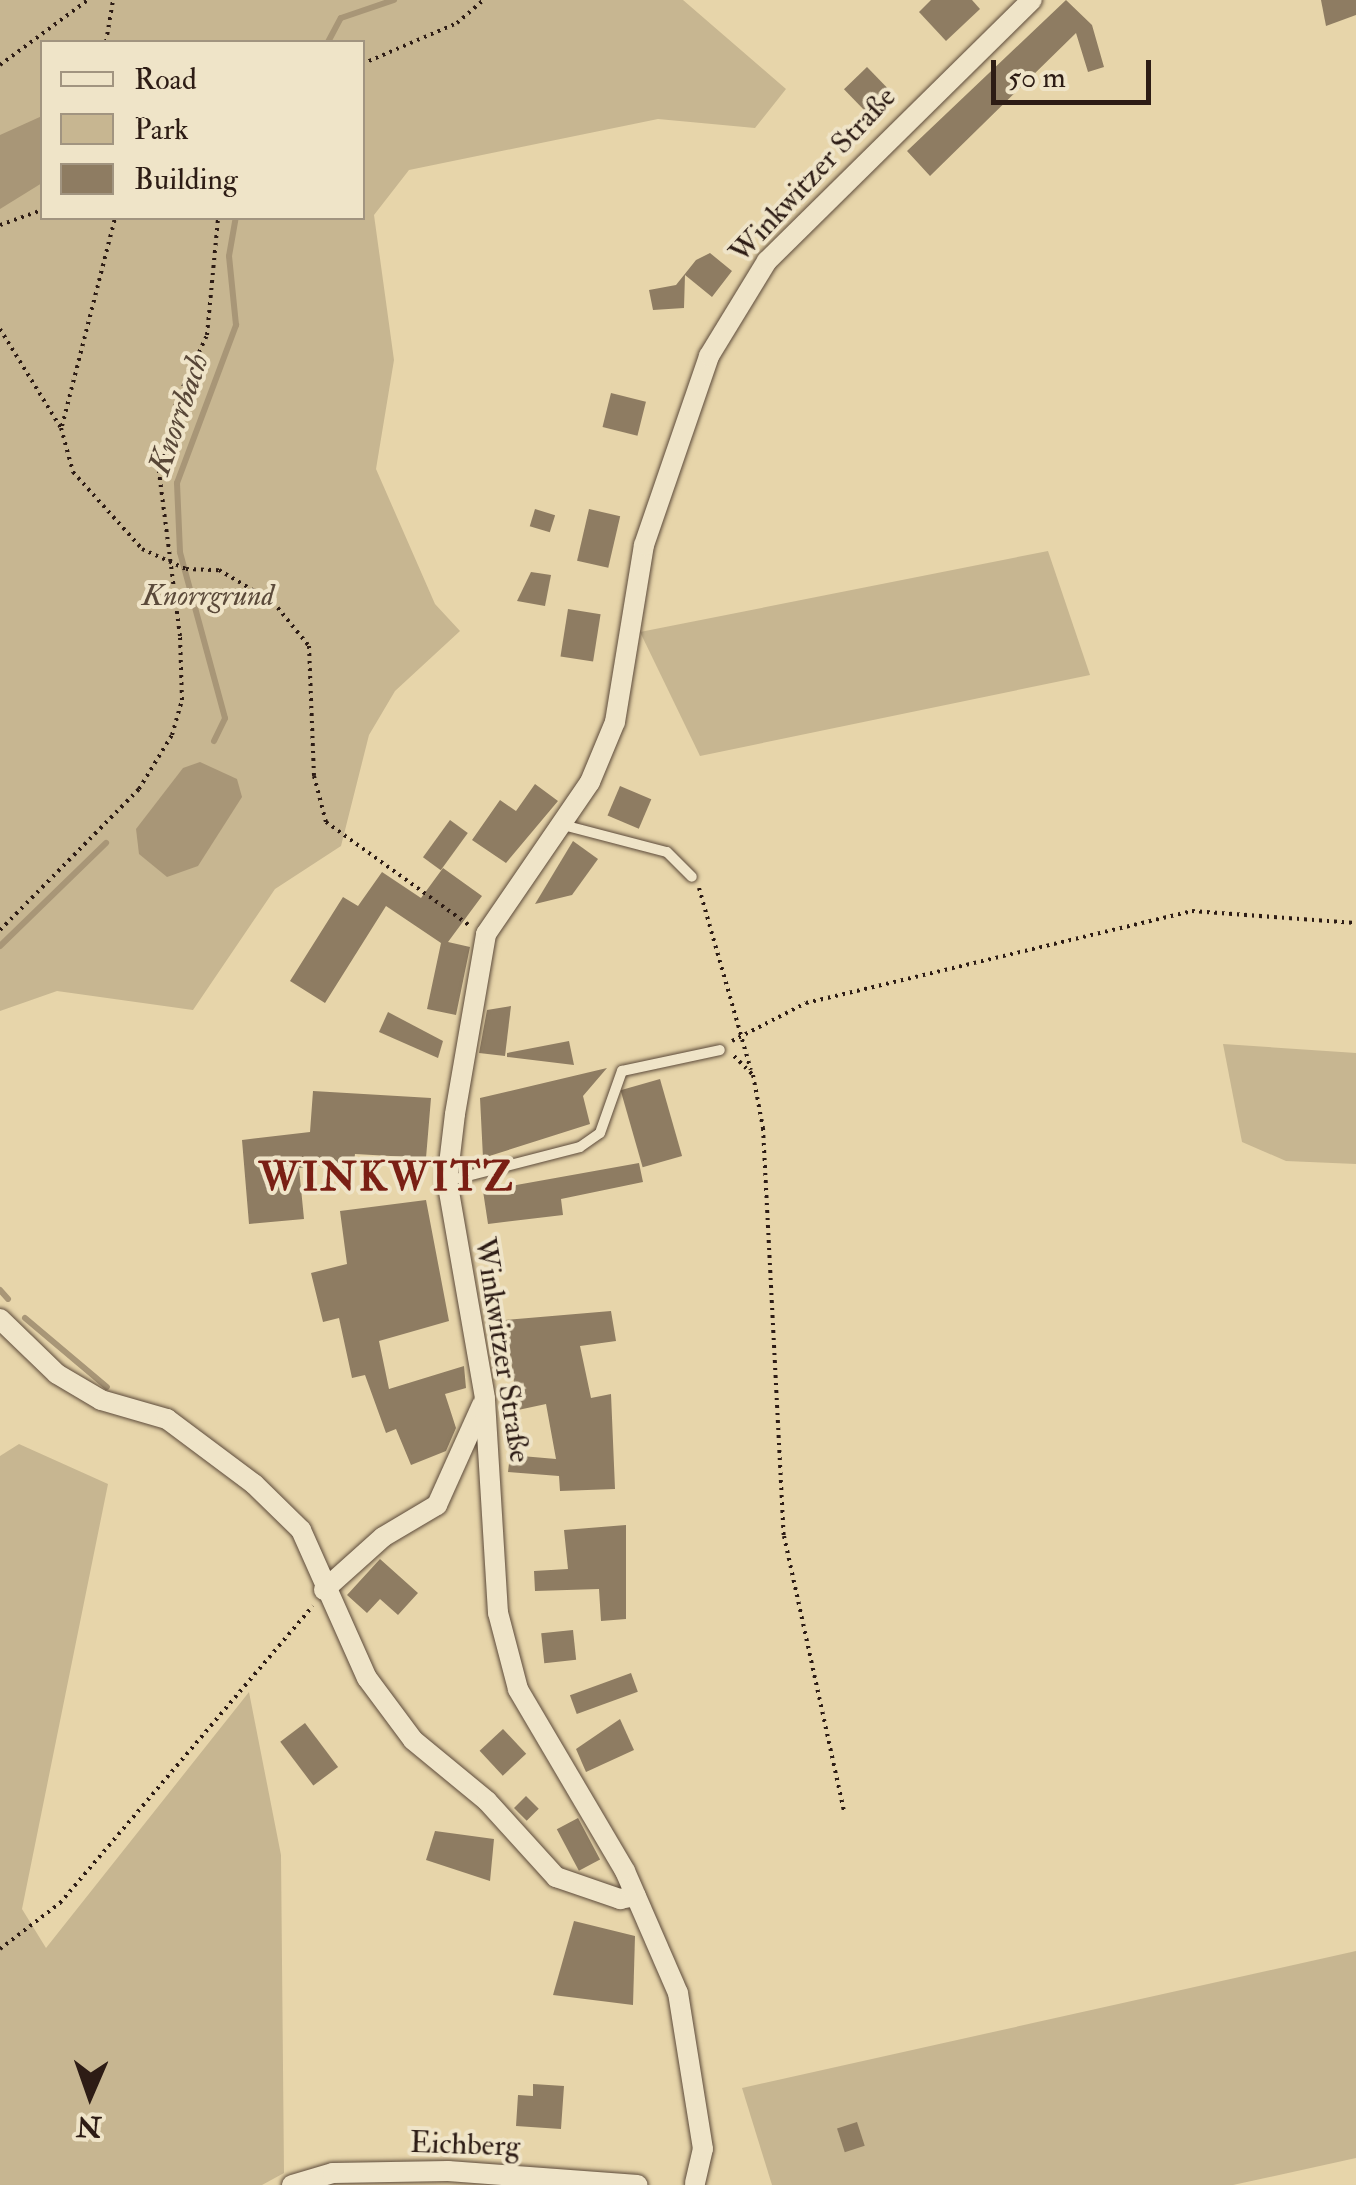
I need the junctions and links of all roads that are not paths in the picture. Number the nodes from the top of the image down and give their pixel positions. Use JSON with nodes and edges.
{"nodes":[{"id":1,"x":1032,"y":0,"type":"edge"},
{"id":2,"x":562,"y":825,"type":"junction"},
{"id":3,"x":692,"y":877,"type":"road end"},
{"id":4,"x":720,"y":1050,"type":"road end"},
{"id":5,"x":448,"y":1181,"type":"junction"},
{"id":6,"x":0,"y":1319,"type":"edge"},
{"id":7,"x":485,"y":1398,"type":"junction"},
{"id":8,"x":324,"y":1590,"type":"junction"},
{"id":9,"x":636,"y":1896,"type":"junction"},
{"id":10,"x":690,"y":2184,"type":"edge"},
{"id":11,"x":292,"y":2185,"type":"edge"},
{"id":12,"x":637,"y":2185,"type":"edge"}],
"edges":[{"from":1,"to":2,"type":"street","name":"Winkwitzer Straße"},
{"from":2,"to":3,"type":"lane"},
{"from":2,"to":5,"type":"street","name":"Winkwitzer Straße"},
{"from":4,"to":5,"type":"lane"},
{"from":5,"to":7,"type":"street","name":"Winkwitzer Straße"},
{"from":6,"to":8,"type":"street"},
{"from":7,"to":8,"type":"street"},
{"from":7,"to":9,"type":"street","name":"Winkwitzer Straße"},
{"from":8,"to":9,"type":"street"},
{"from":9,"to":10,"type":"street","name":"Winkwitzer Straße"},
{"from":11,"to":12,"type":"street","name":"Eichberg"}]}
